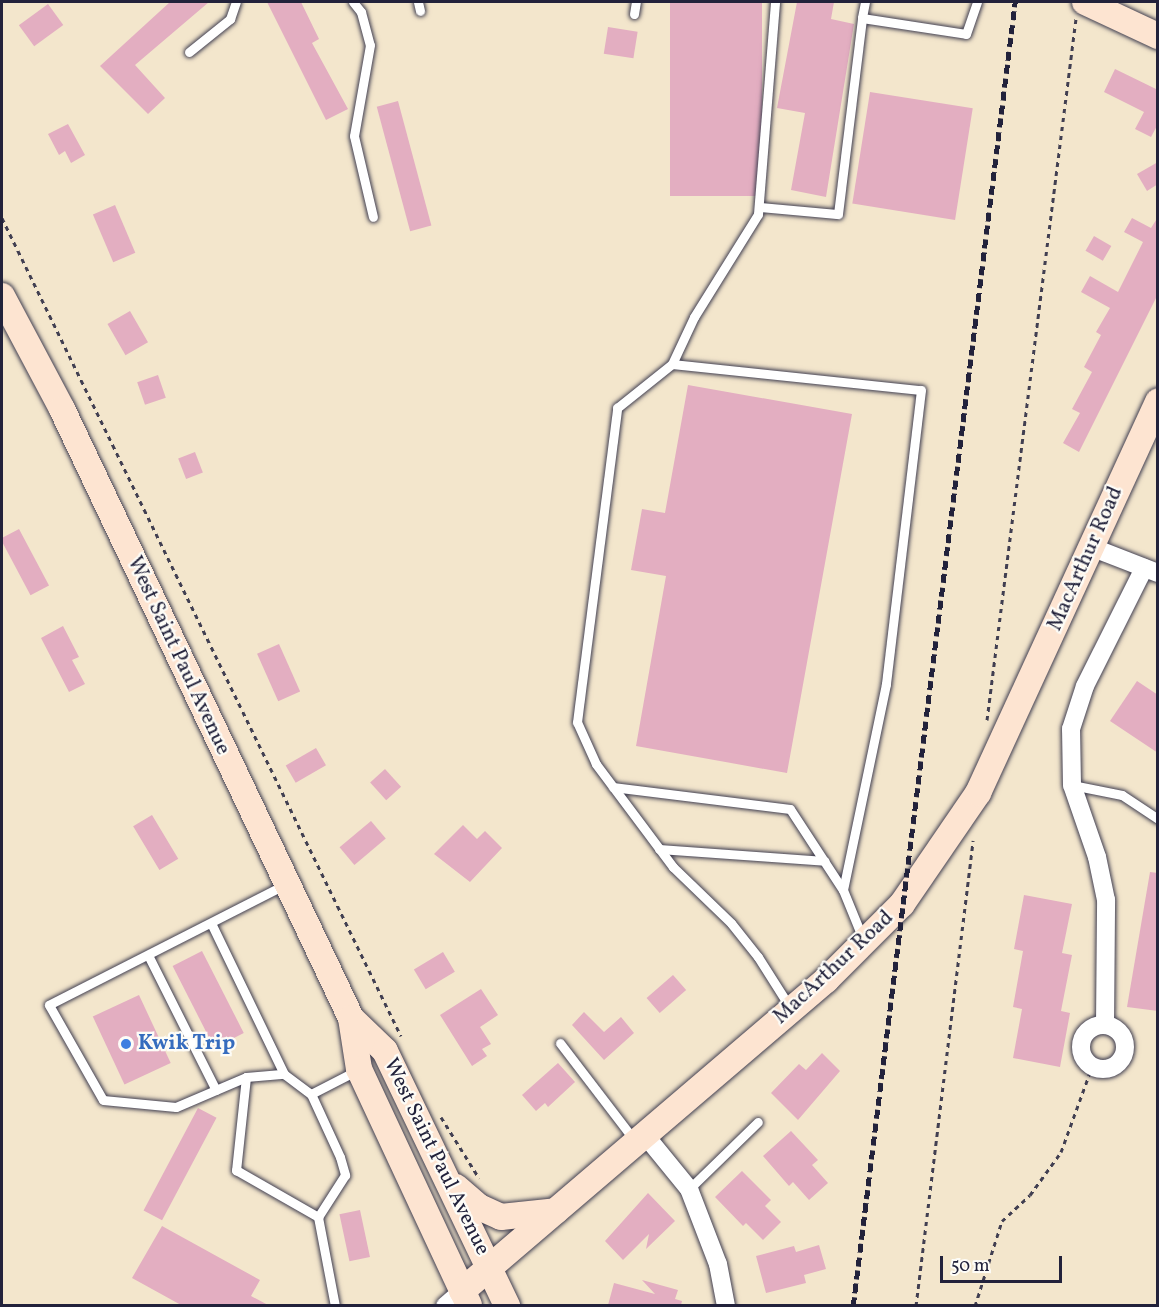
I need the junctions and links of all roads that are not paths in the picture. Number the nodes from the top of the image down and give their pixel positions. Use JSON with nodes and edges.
{"nodes":[{"id":1,"x":236,"y":2,"type":"edge"},
{"id":2,"x":353,"y":2,"type":"edge"},
{"id":3,"x":636,"y":2,"type":"edge"},
{"id":4,"x":775,"y":2,"type":"edge"},
{"id":5,"x":865,"y":2,"type":"edge"},
{"id":6,"x":977,"y":2,"type":"edge"},
{"id":7,"x":1081,"y":6,"type":"edge"},
{"id":8,"x":634,"y":14,"type":"dead end"},
{"id":9,"x":862,"y":18,"type":"junction"},
{"id":10,"x":1158,"y":36,"type":"edge"},
{"id":11,"x":189,"y":52,"type":"dead end"},
{"id":12,"x":759,"y":207,"type":"junction"},
{"id":13,"x":373,"y":217,"type":"dead end"},
{"id":14,"x":2,"y":296,"type":"edge"},
{"id":15,"x":672,"y":364,"type":"junction"},
{"id":16,"x":1158,"y":401,"type":"edge"},
{"id":17,"x":1091,"y":547,"type":"junction"},
{"id":18,"x":1151,"y":570,"type":"edge"},
{"id":19,"x":1072,"y":785,"type":"junction"},
{"id":20,"x":613,"y":788,"type":"junction"},
{"id":21,"x":1158,"y":819,"type":"edge"},
{"id":22,"x":659,"y":849,"type":"junction"},
{"id":23,"x":825,"y":861,"type":"junction"},
{"id":24,"x":286,"y":884,"type":"junction"},
{"id":25,"x":843,"y":890,"type":"junction"},
{"id":26,"x":211,"y":923,"type":"junction"},
{"id":27,"x":865,"y":944,"type":"junction"},
{"id":28,"x":148,"y":955,"type":"junction"},
{"id":29,"x":791,"y":1010,"type":"junction"},
{"id":30,"x":351,"y":1018,"type":"junction"},
{"id":31,"x":1105,"y":1025,"type":"junction"},
{"id":32,"x":560,"y":1043,"type":"dead end"},
{"id":33,"x":359,"y":1069,"type":"junction"},
{"id":34,"x":284,"y":1074,"type":"junction"},
{"id":35,"x":246,"y":1077,"type":"junction"},
{"id":36,"x":216,"y":1090,"type":"junction"},
{"id":37,"x":311,"y":1094,"type":"junction"},
{"id":38,"x":758,"y":1122,"type":"dead end"},
{"id":39,"x":641,"y":1139,"type":"junction"},
{"id":40,"x":447,"y":1179,"type":"junction"},
{"id":41,"x":689,"y":1189,"type":"junction"},
{"id":42,"x":556,"y":1211,"type":"junction"},
{"id":43,"x":318,"y":1217,"type":"junction"},
{"id":44,"x":489,"y":1268,"type":"junction"},
{"id":45,"x":459,"y":1301,"type":"edge"},
{"id":46,"x":335,"y":1305,"type":"edge"},
{"id":47,"x":507,"y":1305,"type":"edge"},
{"id":48,"x":726,"y":1305,"type":"edge"}],
"edges":[{"from":1,"to":11,"type":"lane"},
{"from":2,"to":13,"type":"lane"},
{"from":3,"to":8,"type":"lane"},
{"from":4,"to":12,"type":"lane"},
{"from":5,"to":9,"type":"lane"},
{"from":6,"to":9,"type":"lane"},
{"from":7,"to":10,"type":"main road"},
{"from":9,"to":12,"type":"lane"},
{"from":12,"to":15,"type":"lane"},
{"from":14,"to":24,"type":"main road","name":"West Saint Paul Avenue"},
{"from":15,"to":20,"type":"lane"},
{"from":15,"to":25,"type":"lane"},
{"from":16,"to":17,"type":"main road","name":"MacArthur Road"},
{"from":17,"to":18,"type":"street","name":"MacArthur Road"},
{"from":17,"to":27,"type":"main road","name":"MacArthur Road"},
{"from":18,"to":19,"type":"street"},
{"from":19,"to":21,"type":"lane"},
{"from":19,"to":31,"type":"street"},
{"from":20,"to":22,"type":"lane"},
{"from":20,"to":23,"type":"lane"},
{"from":22,"to":23,"type":"lane"},
{"from":22,"to":29,"type":"lane"},
{"from":23,"to":25,"type":"lane"},
{"from":24,"to":26,"type":"lane"},
{"from":24,"to":30,"type":"main road","name":"West Saint Paul Avenue"},
{"from":25,"to":27,"type":"lane"},
{"from":26,"to":28,"type":"lane"},
{"from":26,"to":34,"type":"lane"},
{"from":27,"to":29,"type":"main road","name":"MacArthur Road"},
{"from":28,"to":36,"type":"lane"},
{"from":28,"to":36,"type":"lane"},
{"from":29,"to":39,"type":"main road","name":"MacArthur Road"},
{"from":30,"to":33,"type":"main road","name":"West Saint Paul Avenue"},
{"from":30,"to":40,"type":"main road","name":"West Saint Paul Avenue"},
{"from":31,"to":31,"type":"street"},
{"from":32,"to":39,"type":"lane"},
{"from":33,"to":37,"type":"lane"},
{"from":33,"to":45,"type":"main road","name":"West Saint Paul Avenue"},
{"from":34,"to":35,"type":"lane"},
{"from":34,"to":37,"type":"lane"},
{"from":35,"to":36,"type":"lane"},
{"from":35,"to":43,"type":"lane"},
{"from":37,"to":43,"type":"lane"},
{"from":38,"to":41,"type":"lane"},
{"from":39,"to":41,"type":"street"},
{"from":39,"to":42,"type":"main road","name":"MacArthur Road"},
{"from":40,"to":42,"type":"main road"},
{"from":40,"to":44,"type":"main road","name":"West Saint Paul Avenue"},
{"from":41,"to":48,"type":"street"},
{"from":42,"to":44,"type":"main road","name":"MacArthur Road"},
{"from":43,"to":46,"type":"lane"},
{"from":44,"to":45,"type":"main road","name":"MacArthur Road"},
{"from":44,"to":47,"type":"main road","name":"West Saint Paul Avenue"}]}
